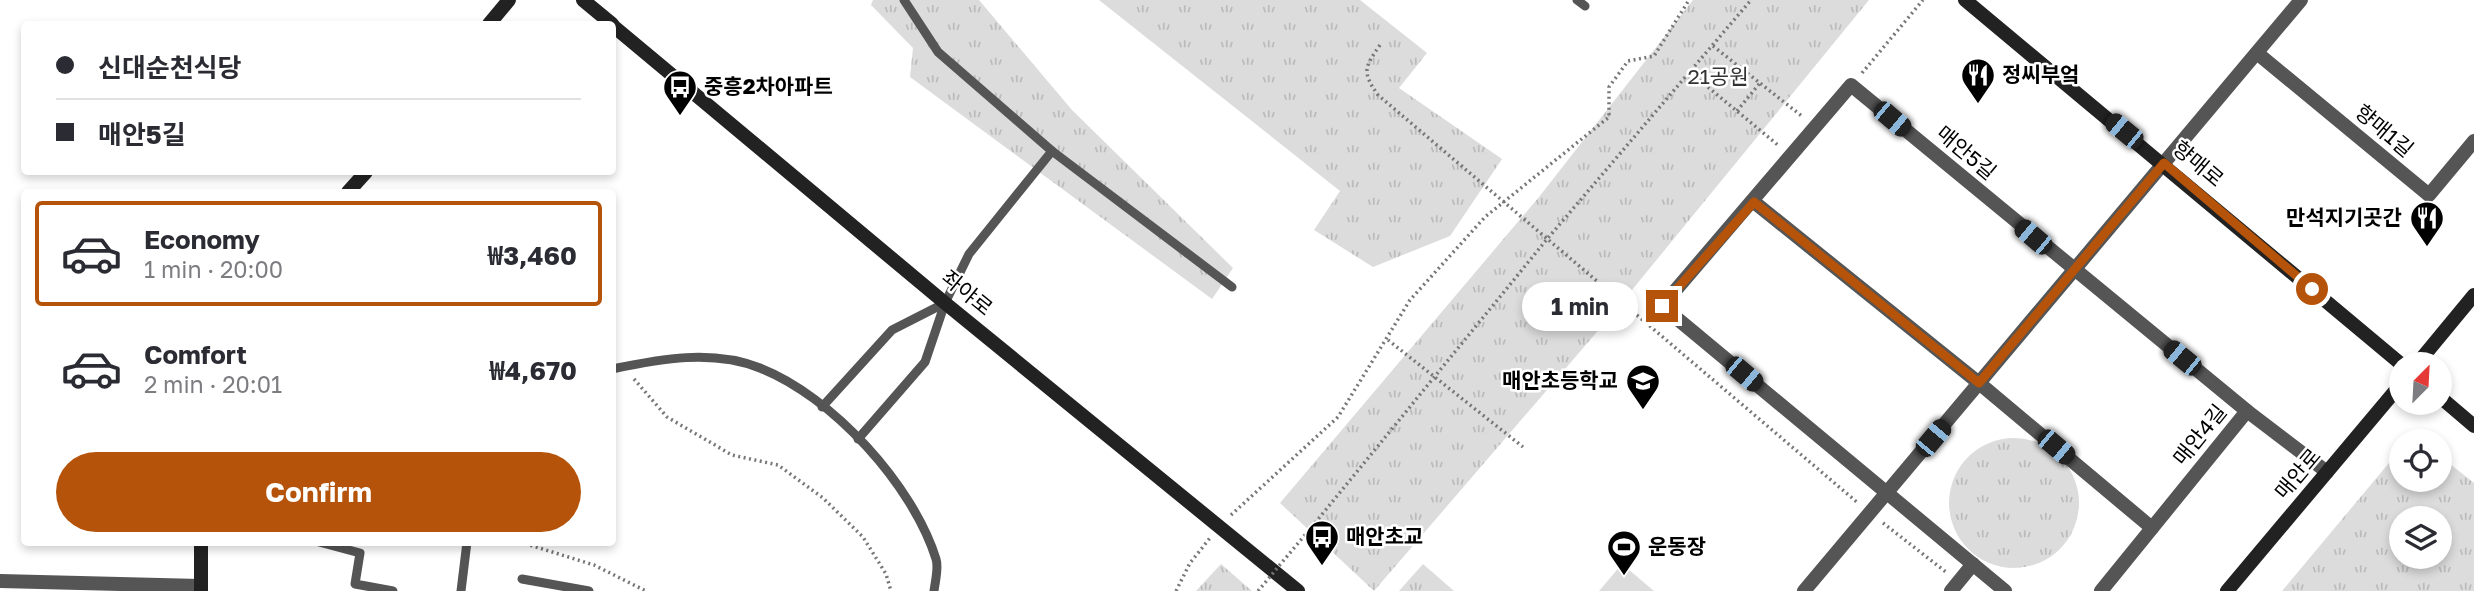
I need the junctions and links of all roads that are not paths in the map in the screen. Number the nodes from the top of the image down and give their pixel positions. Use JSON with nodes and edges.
{"nodes":[{"id":1,"x":509,"y":0,"type":"edge"},
{"id":2,"x":583,"y":0,"type":"edge"},
{"id":3,"x":904,"y":0,"type":"edge"},
{"id":4,"x":1965,"y":0,"type":"edge"},
{"id":5,"x":2301,"y":0,"type":"edge"},
{"id":6,"x":492,"y":21,"type":"edge"},
{"id":7,"x":607,"y":21,"type":"edge"},
{"id":8,"x":616,"y":28,"type":"edge"},
{"id":9,"x":2257,"y":53,"type":"junction"},
{"id":10,"x":2474,"y":141,"type":"edge"},
{"id":11,"x":1052,"y":151,"type":"junction"},
{"id":12,"x":2164,"y":163,"type":"junction"},
{"id":13,"x":363,"y":175,"type":"edge"},
{"id":14,"x":351,"y":189,"type":"edge"},
{"id":15,"x":1754,"y":202,"type":"junction"},
{"id":16,"x":2074,"y":270,"type":"junction"},
{"id":17,"x":1232,"y":286,"type":"dead end"},
{"id":18,"x":2474,"y":295,"type":"edge"},
{"id":19,"x":946,"y":303,"type":"junction"},
{"id":20,"x":2427,"y":352,"type":"edge"},
{"id":21,"x":2389,"y":354,"type":"edge"},
{"id":22,"x":616,"y":368,"type":"edge"},
{"id":23,"x":1979,"y":383,"type":"junction"},
{"id":24,"x":2389,"y":398,"type":"edge"},
{"id":25,"x":822,"y":407,"type":"junction"},
{"id":26,"x":2452,"y":407,"type":"edge"},
{"id":27,"x":2247,"y":411,"type":"junction"},
{"id":28,"x":2474,"y":426,"type":"edge"},
{"id":29,"x":858,"y":439,"type":"junction"},
{"id":30,"x":2327,"y":472,"type":"junction"},
{"id":31,"x":1887,"y":493,"type":"junction"},
{"id":32,"x":2152,"y":528,"type":"junction"},
{"id":33,"x":201,"y":546,"type":"edge"},
{"id":34,"x":334,"y":546,"type":"edge"},
{"id":35,"x":467,"y":546,"type":"edge"},
{"id":36,"x":1973,"y":565,"type":"junction"},
{"id":37,"x":522,"y":579,"type":"dead end"},
{"id":38,"x":0,"y":581,"type":"edge"},
{"id":39,"x":1955,"y":586,"type":"edge"},
{"id":40,"x":200,"y":589,"type":"edge"},
{"id":41,"x":393,"y":591,"type":"edge"},
{"id":42,"x":461,"y":591,"type":"edge"},
{"id":43,"x":589,"y":591,"type":"edge"},
{"id":44,"x":934,"y":591,"type":"edge"},
{"id":45,"x":1298,"y":591,"type":"edge"},
{"id":46,"x":1804,"y":591,"type":"edge"},
{"id":47,"x":2005,"y":591,"type":"edge"},
{"id":48,"x":2101,"y":591,"type":"edge"},
{"id":49,"x":2227,"y":591,"type":"edge"}],
"edges":[{"from":1,"to":6,"type":"street"},
{"from":2,"to":7,"type":"street","name":"좌야로"},
{"from":3,"to":11,"type":"lane"},
{"from":4,"to":12,"type":"street","name":"향매로"},
{"from":5,"to":9,"type":"street"},
{"from":8,"to":19,"type":"street","name":"좌야로"},
{"from":9,"to":10,"type":"street","name":"향매1길"},
{"from":9,"to":12,"type":"street"},
{"from":11,"to":17,"type":"lane"},
{"from":11,"to":19,"type":"lane"},
{"from":12,"to":16,"type":"street"},
{"from":12,"to":21,"type":"street","name":"향매로"},
{"from":13,"to":14,"type":"street"},
{"from":15,"to":16,"type":"street","name":"매안5길"},
{"from":15,"to":23,"type":"street"},
{"from":15,"to":31,"type":"street"},
{"from":16,"to":23,"type":"street"},
{"from":16,"to":27,"type":"street","name":"매안4길"},
{"from":18,"to":20,"type":"street"},
{"from":19,"to":25,"type":"lane"},
{"from":19,"to":29,"type":"lane"},
{"from":19,"to":45,"type":"street","name":"좌야로"},
{"from":22,"to":25,"type":"lane"},
{"from":23,"to":31,"type":"street"},
{"from":23,"to":32,"type":"street"},
{"from":24,"to":30,"type":"street","name":"매안로"},
{"from":25,"to":29,"type":"lane"},
{"from":26,"to":28,"type":"street"},
{"from":27,"to":30,"type":"street"},
{"from":27,"to":32,"type":"street","name":"매안4길"},
{"from":29,"to":44,"type":"lane"},
{"from":30,"to":49,"type":"street","name":"매안로"},
{"from":31,"to":36,"type":"street"},
{"from":31,"to":46,"type":"street"},
{"from":32,"to":48,"type":"street","name":"매안4길"},
{"from":33,"to":40,"type":"street"},
{"from":34,"to":41,"type":"lane"},
{"from":35,"to":42,"type":"lane"},
{"from":36,"to":39,"type":"street"},
{"from":36,"to":47,"type":"street"},
{"from":37,"to":43,"type":"lane"},
{"from":38,"to":40,"type":"street"}]}
